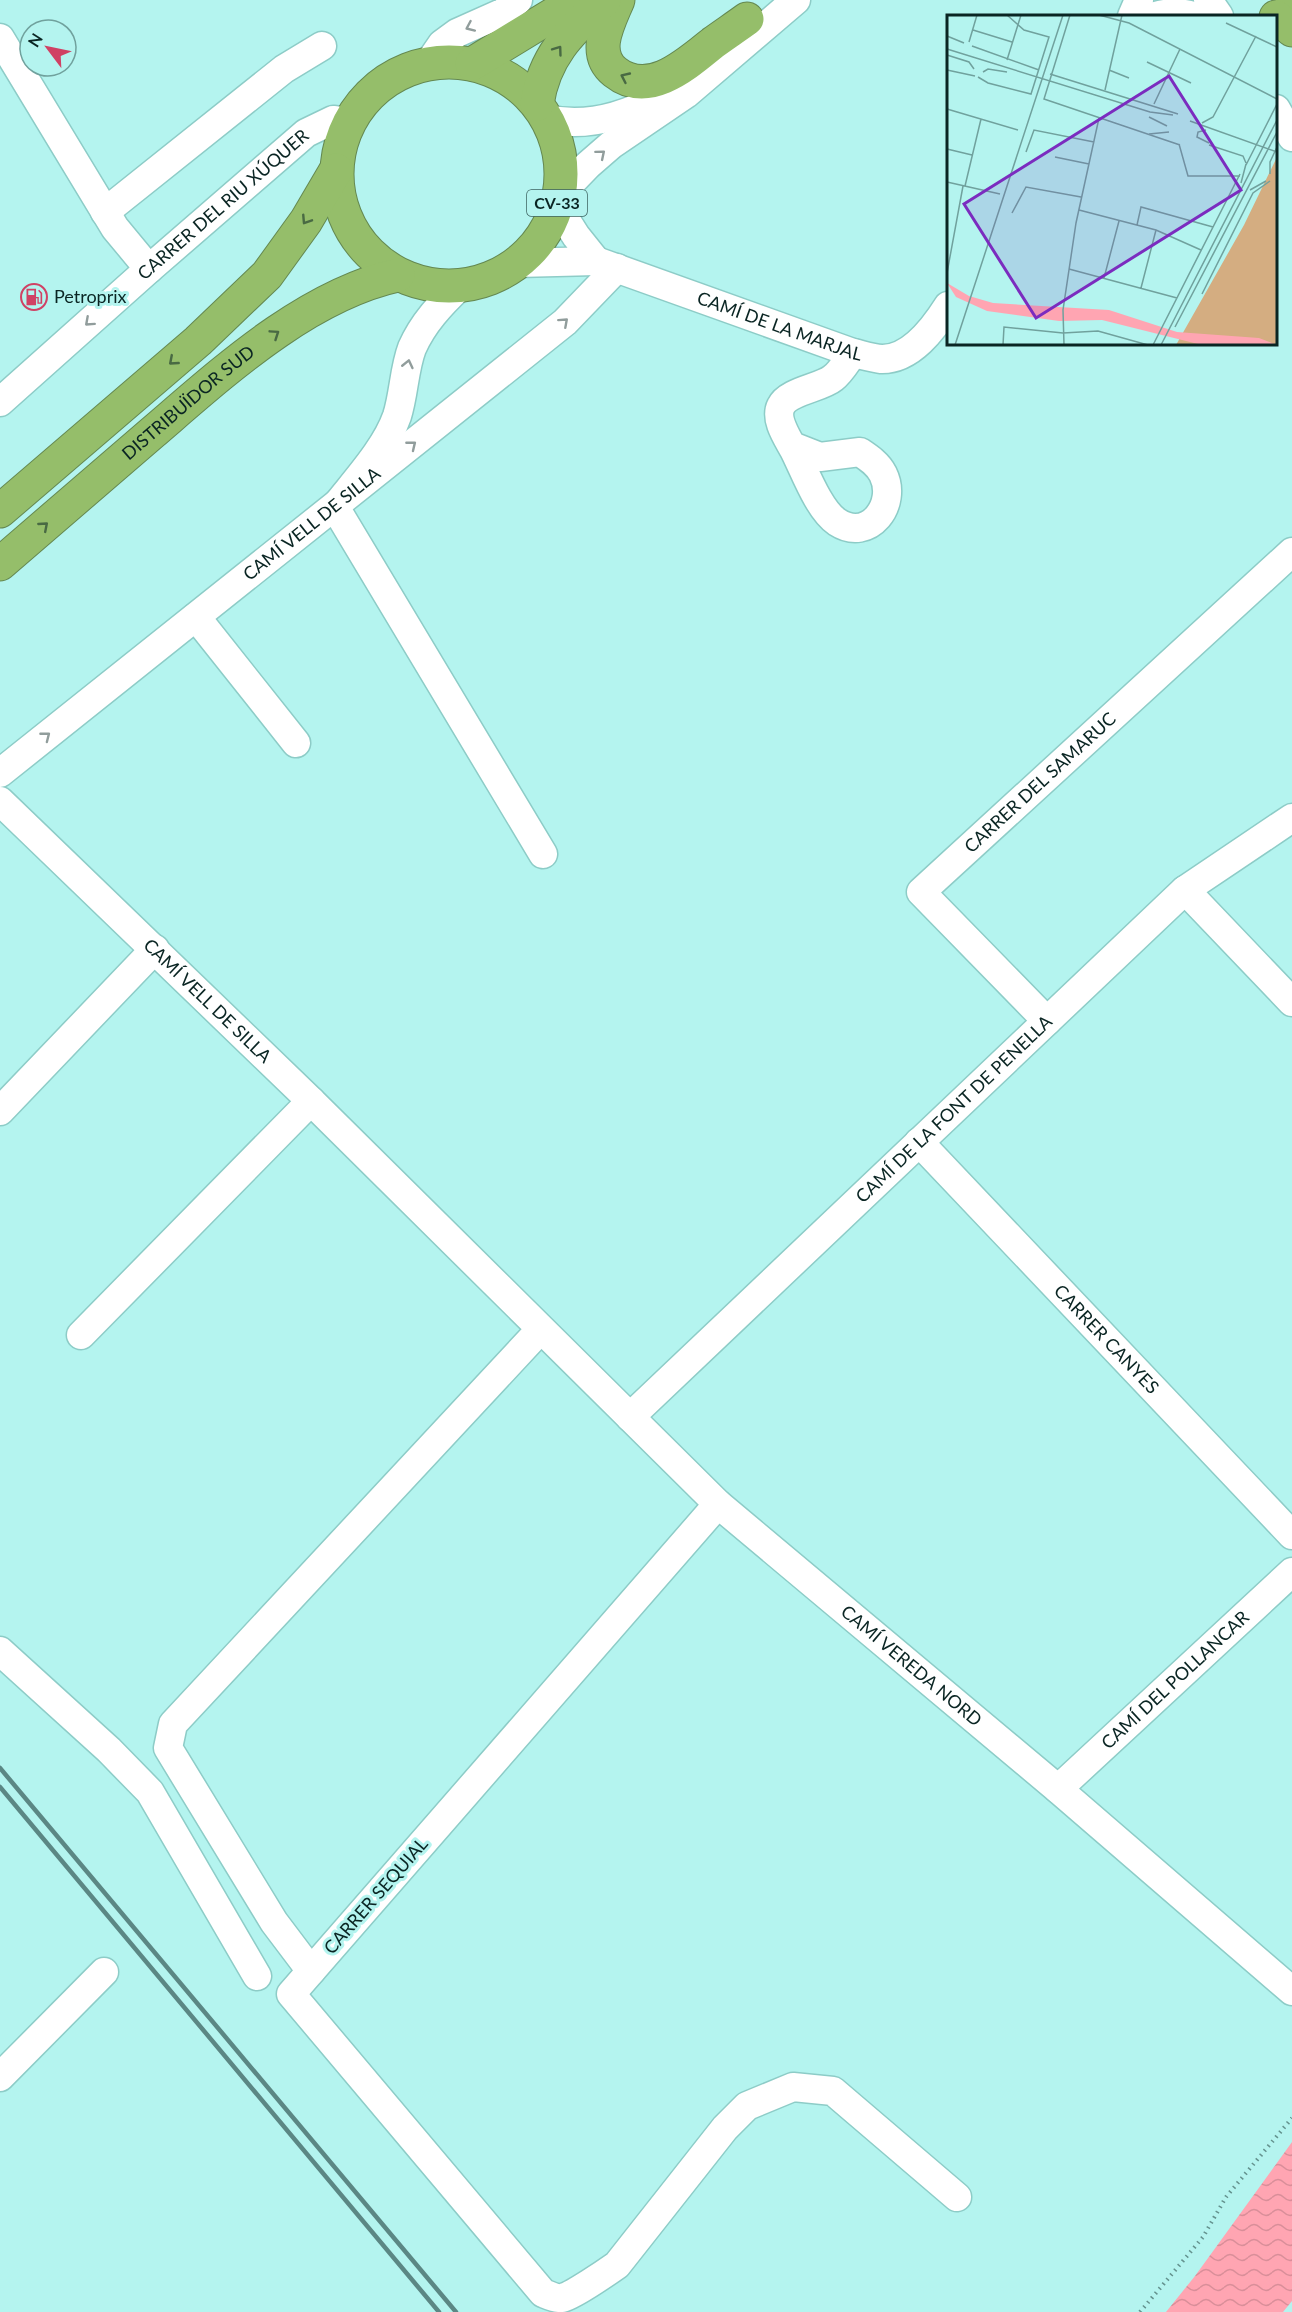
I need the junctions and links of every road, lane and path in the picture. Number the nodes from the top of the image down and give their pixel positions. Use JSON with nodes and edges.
{"nodes":[{"id":1,"x":518,"y":0,"type":"edge"},
{"id":2,"x":578,"y":0,"type":"edge"},
{"id":3,"x":604,"y":0,"type":"edge"},
{"id":4,"x":618,"y":0,"type":"edge"},
{"id":5,"x":1139,"y":0,"type":"edge"},
{"id":6,"x":1209,"y":0,"type":"edge"},
{"id":7,"x":1264,"y":0,"type":"edge"},
{"id":8,"x":776,"y":6,"type":"edge"},
{"id":9,"x":1132,"y":15,"type":"edge"},
{"id":10,"x":1159,"y":15,"type":"edge"},
{"id":11,"x":1190,"y":15,"type":"edge"},
{"id":12,"x":1218,"y":15,"type":"edge"},
{"id":13,"x":1274,"y":15,"type":"edge"},
{"id":14,"x":1277,"y":19,"type":"edge"},
{"id":15,"x":1292,"y":30,"type":"edge"},
{"id":16,"x":0,"y":38,"type":"edge"},
{"id":17,"x":322,"y":46,"type":"dead end"},
{"id":18,"x":429,"y":63,"type":"junction"},
{"id":19,"x":472,"y":64,"type":"junction"},
{"id":20,"x":542,"y":111,"type":"junction"},
{"id":21,"x":1277,"y":112,"type":"edge"},
{"id":22,"x":349,"y":122,"type":"junction"},
{"id":23,"x":1292,"y":137,"type":"edge"},
{"id":24,"x":336,"y":170,"type":"junction"},
{"id":25,"x":558,"y":200,"type":"junction"},
{"id":26,"x":105,"y":212,"type":"junction"},
{"id":27,"x":517,"y":263,"type":"junction"},
{"id":28,"x":607,"y":264,"type":"junction"},
{"id":29,"x":149,"y":269,"type":"junction"},
{"id":30,"x":398,"y":275,"type":"junction"},
{"id":31,"x":460,"y":286,"type":"junction"},
{"id":32,"x":947,"y":308,"type":"edge"},
{"id":33,"x":853,"y":353,"type":"junction"},
{"id":34,"x":0,"y":402,"type":"edge"},
{"id":35,"x":792,"y":446,"type":"dead end"},
{"id":36,"x":335,"y":507,"type":"junction"},
{"id":37,"x":0,"y":511,"type":"edge"},
{"id":38,"x":1292,"y":552,"type":"edge"},
{"id":39,"x":0,"y":564,"type":"edge"},
{"id":40,"x":196,"y":617,"type":"junction"},
{"id":41,"x":296,"y":743,"type":"dead end"},
{"id":42,"x":0,"y":772,"type":"edge"},
{"id":43,"x":0,"y":801,"type":"edge"},
{"id":44,"x":1292,"y":818,"type":"edge"},
{"id":45,"x":543,"y":854,"type":"dead end"},
{"id":46,"x":1185,"y":890,"type":"junction"},
{"id":47,"x":155,"y":949,"type":"junction"},
{"id":48,"x":1292,"y":1002,"type":"edge"},
{"id":49,"x":1047,"y":1021,"type":"junction"},
{"id":50,"x":310,"y":1101,"type":"junction"},
{"id":51,"x":0,"y":1111,"type":"edge"},
{"id":52,"x":920,"y":1142,"type":"junction"},
{"id":53,"x":540,"y":1330,"type":"junction"},
{"id":54,"x":81,"y":1335,"type":"dead end"},
{"id":55,"x":630,"y":1417,"type":"junction"},
{"id":56,"x":718,"y":1504,"type":"junction"},
{"id":57,"x":1292,"y":1535,"type":"edge"},
{"id":58,"x":1292,"y":1572,"type":"edge"},
{"id":59,"x":0,"y":1651,"type":"edge"},
{"id":60,"x":1058,"y":1789,"type":"junction"},
{"id":61,"x":311,"y":1971,"type":"junction"},
{"id":62,"x":104,"y":1972,"type":"dead end"},
{"id":63,"x":257,"y":1976,"type":"dead end"},
{"id":64,"x":1292,"y":1990,"type":"edge"},
{"id":65,"x":0,"y":2077,"type":"edge"},
{"id":66,"x":1292,"y":2118,"type":"edge"},
{"id":67,"x":957,"y":2197,"type":"dead end"},
{"id":68,"x":1140,"y":2312,"type":"edge"}],
"edges":[{"from":1,"to":18,"type":"street","one_way":true},
{"from":2,"to":19,"type":"highway"},
{"from":20,"to":3,"type":"highway","one_way":true},
{"from":8,"to":4,"type":"highway","one_way":true},
{"from":5,"to":9,"type":"street"},
{"from":6,"to":12,"type":"street"},
{"from":7,"to":13,"type":"highway"},
{"from":8,"to":20,"type":"street"},
{"from":25,"to":8,"type":"street","number":"CV-33","one_way":true},
{"from":10,"to":11,"type":"street"},
{"from":14,"to":15,"type":"highway"},
{"from":16,"to":26,"type":"street"},
{"from":17,"to":26,"type":"street"},
{"from":18,"to":19,"type":"highway","number":"CV-33"},
{"from":18,"to":22,"type":"highway","number":"CV-33"},
{"from":19,"to":20,"type":"highway","number":"CV-33"},
{"from":20,"to":25,"type":"highway","number":"CV-33"},
{"from":21,"to":23,"type":"street"},
{"from":22,"to":24,"type":"highway","number":"CV-33"},
{"from":22,"to":29,"type":"street","name":"CARRER DEL RIU XÚQUER"},
{"from":24,"to":30,"type":"highway","number":"CV-33"},
{"from":24,"to":37,"type":"highway","number":"CV-33","one_way":true},
{"from":25,"to":27,"type":"highway","number":"CV-33"},
{"from":25,"to":28,"type":"street"},
{"from":26,"to":29,"type":"street"},
{"from":27,"to":28,"type":"street","name":"CAMÍ DE LA MARJAL"},
{"from":27,"to":31,"type":"highway","number":"CV-33"},
{"from":28,"to":33,"type":"street","name":"CAMÍ DE LA MARJAL"},
{"from":36,"to":28,"type":"street","name":"CAMÍ VELL DE SILLA","one_way":true},
{"from":29,"to":34,"type":"street","name":"CARRER DEL RIU XÚQUER","one_way":true},
{"from":30,"to":31,"type":"highway","number":"CV-33"},
{"from":39,"to":30,"type":"highway","name":"DISTRIBUÏDOR SUD","one_way":true},
{"from":36,"to":31,"type":"street","one_way":true},
{"from":32,"to":33,"type":"street","name":"CAMÍ DE LA MARJAL"},
{"from":33,"to":35,"type":"street"},
{"from":36,"to":40,"type":"street","name":"CAMÍ VELL DE SILLA"},
{"from":36,"to":45,"type":"street"},
{"from":38,"to":49,"type":"street","name":"CARRER DEL SAMARUC"},
{"from":40,"to":41,"type":"street"},
{"from":42,"to":40,"type":"street","name":"CAMÍ VELL DE SILLA","one_way":true},
{"from":43,"to":47,"type":"street","name":"CAMÍ VELL DE SILLA"},
{"from":44,"to":46,"type":"street","name":"CAMÍ DE LA FONT DE PENELLA"},
{"from":46,"to":48,"type":"street"},
{"from":46,"to":49,"type":"street","name":"CAMÍ DE LA FONT DE PENELLA"},
{"from":47,"to":50,"type":"street","name":"CAMÍ VELL DE SILLA"},
{"from":47,"to":51,"type":"street"},
{"from":49,"to":52,"type":"street","name":"CAMÍ DE LA FONT DE PENELLA"},
{"from":50,"to":53,"type":"street","name":"CAMÍ VELL DE SILLA"},
{"from":50,"to":54,"type":"street"},
{"from":52,"to":55,"type":"street","name":"CAMÍ DE LA FONT DE PENELLA"},
{"from":52,"to":57,"type":"street","name":"CARRER CANYES"},
{"from":53,"to":55,"type":"street","name":"CAMÍ VEREDA NORD"},
{"from":53,"to":61,"type":"street"},
{"from":55,"to":56,"type":"street","name":"CAMÍ VEREDA NORD"},
{"from":56,"to":60,"type":"street","name":"CAMÍ VEREDA NORD"},
{"from":56,"to":61,"type":"street","name":"CARRER SEQUIAL"},
{"from":58,"to":60,"type":"street","name":"CAMÍ DEL POLLANCAR"},
{"from":59,"to":63,"type":"street"},
{"from":60,"to":64,"type":"street","name":"CAMÍ VEREDA NORD"},
{"from":61,"to":67,"type":"street","name":"CARRER SEQUIAL"},
{"from":62,"to":65,"type":"street"},
{"from":66,"to":68,"type":"path"}]}
